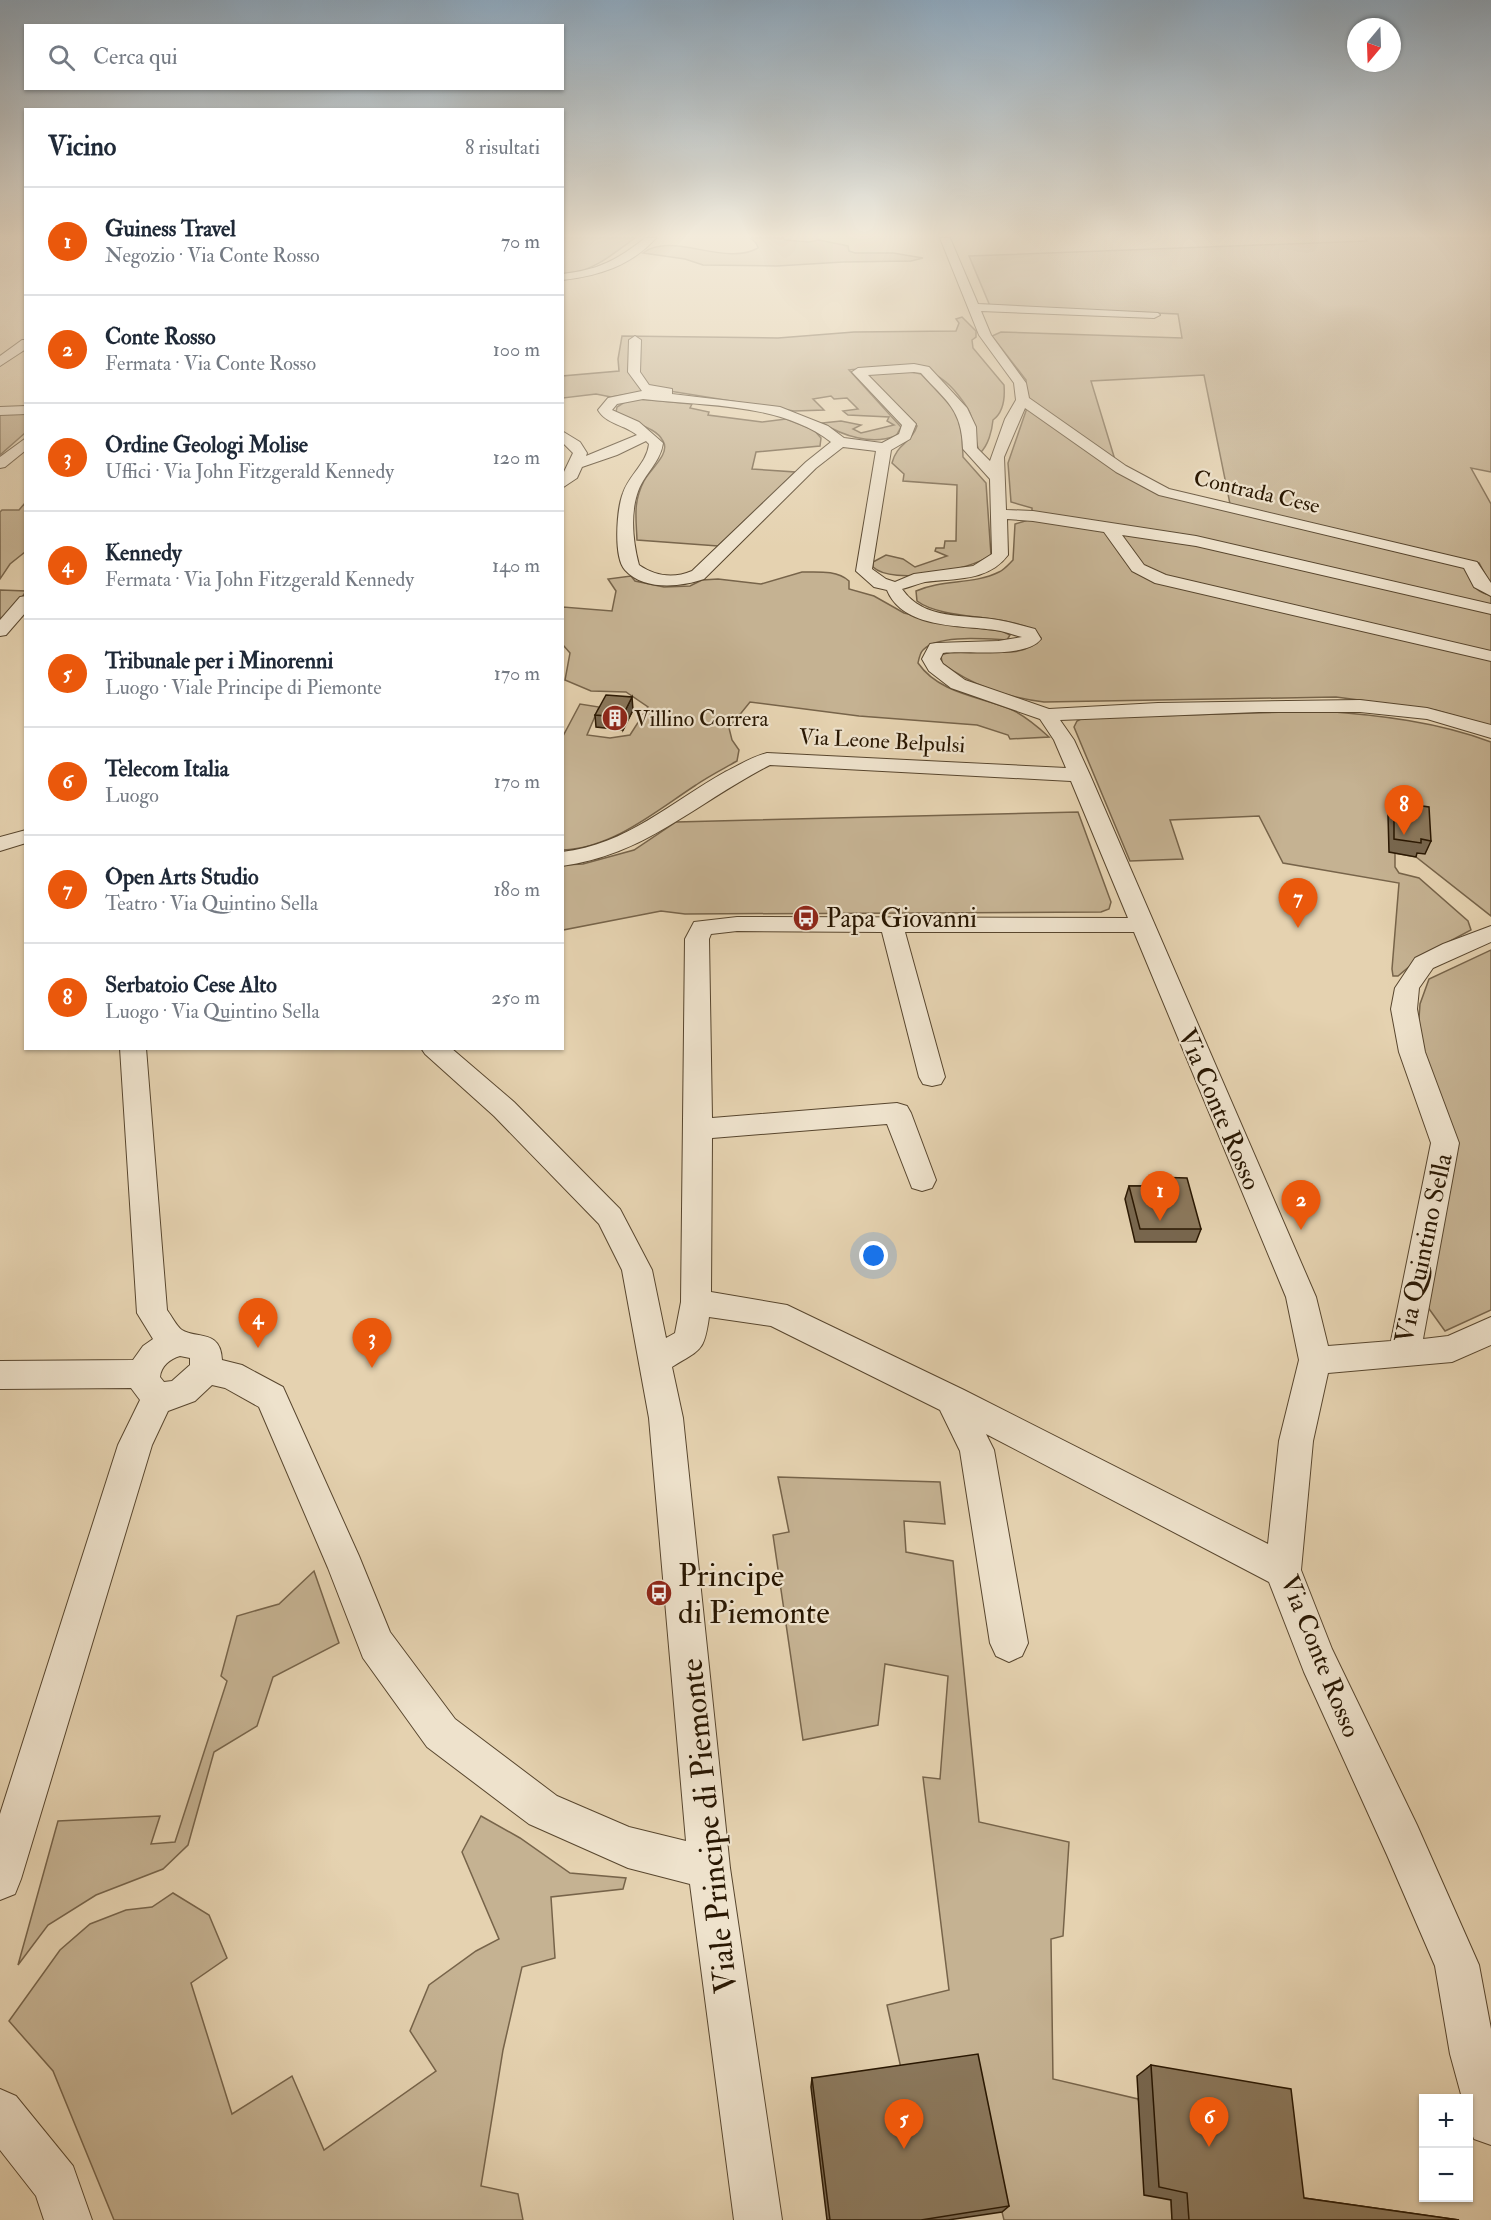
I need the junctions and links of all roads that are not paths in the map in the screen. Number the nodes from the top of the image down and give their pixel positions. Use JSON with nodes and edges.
{"nodes":[{"id":1,"x":635,"y":342,"type":"edge"},
{"id":2,"x":990,"y":342,"type":"edge"},
{"id":3,"x":24,"y":344,"type":"edge"},
{"id":4,"x":0,"y":362,"type":"edge"},
{"id":5,"x":691,"y":399,"type":"junction"},
{"id":6,"x":1023,"y":400,"type":"junction"},
{"id":7,"x":24,"y":410,"type":"edge"},
{"id":8,"x":0,"y":411,"type":"edge"},
{"id":9,"x":648,"y":435,"type":"junction"},
{"id":10,"x":564,"y":437,"type":"edge"},
{"id":11,"x":840,"y":442,"type":"junction"},
{"id":12,"x":24,"y":444,"type":"edge"},
{"id":13,"x":884,"y":448,"type":"junction"},
{"id":14,"x":0,"y":464,"type":"edge"},
{"id":15,"x":577,"y":464,"type":"junction"},
{"id":16,"x":996,"y":476,"type":"junction"},
{"id":17,"x":564,"y":482,"type":"edge"},
{"id":18,"x":998,"y":514,"type":"junction"},
{"id":19,"x":1109,"y":528,"type":"junction"},
{"id":20,"x":896,"y":587,"type":"junction"},
{"id":21,"x":1491,"y":591,"type":"edge"},
{"id":22,"x":24,"y":603,"type":"edge"},
{"id":23,"x":1491,"y":609,"type":"edge"},
{"id":24,"x":0,"y":631,"type":"edge"},
{"id":25,"x":1491,"y":656,"type":"edge"},
{"id":26,"x":1047,"y":715,"type":"junction"},
{"id":27,"x":1491,"y":732,"type":"edge"},
{"id":28,"x":1080,"y":775,"type":"junction"},
{"id":29,"x":24,"y":837,"type":"edge"},
{"id":30,"x":0,"y":844,"type":"edge"},
{"id":31,"x":564,"y":859,"type":"edge"},
{"id":32,"x":1141,"y":925,"type":"junction"},
{"id":33,"x":892,"y":926,"type":"junction"},
{"id":34,"x":1491,"y":933,"type":"edge"},
{"id":35,"x":133,"y":1050,"type":"edge"},
{"id":36,"x":436,"y":1050,"type":"edge"},
{"id":37,"x":932,"y":1077,"type":"dead end"},
{"id":38,"x":698,"y":1129,"type":"junction"},
{"id":39,"x":922,"y":1180,"type":"dead end"},
{"id":40,"x":696,"y":1302,"type":"junction"},
{"id":41,"x":1491,"y":1330,"type":"edge"},
{"id":42,"x":174,"y":1344,"type":"junction"},
{"id":43,"x":1404,"y":1354,"type":"junction"},
{"id":44,"x":656,"y":1360,"type":"junction"},
{"id":45,"x":1315,"y":1360,"type":"junction"},
{"id":46,"x":205,"y":1370,"type":"junction"},
{"id":47,"x":0,"y":1375,"type":"edge"},
{"id":48,"x":151,"y":1384,"type":"junction"},
{"id":49,"x":952,"y":1400,"type":"junction"},
{"id":50,"x":1282,"y":1570,"type":"junction"},
{"id":51,"x":1009,"y":1643,"type":"dead end"},
{"id":52,"x":709,"y":1868,"type":"junction"},
{"id":53,"x":0,"y":1879,"type":"edge"},
{"id":54,"x":1482,"y":2056,"type":"edge"},
{"id":55,"x":0,"y":2112,"type":"edge"},
{"id":56,"x":1491,"y":2122,"type":"edge"},
{"id":57,"x":68,"y":2220,"type":"edge"},
{"id":58,"x":758,"y":2220,"type":"edge"}],
"edges":[{"from":1,"to":5,"type":"street"},
{"from":2,"to":6,"type":"street"},
{"from":3,"to":4,"type":"street"},
{"from":5,"to":9,"type":"street"},
{"from":5,"to":11,"type":"street"},
{"from":6,"to":16,"type":"street"},
{"from":6,"to":21,"type":"street","name":"Contrada Cese"},
{"from":7,"to":8,"type":"street"},
{"from":9,"to":11,"type":"street"},
{"from":9,"to":15,"type":"street"},
{"from":10,"to":15,"type":"street"},
{"from":11,"to":13,"type":"street"},
{"from":12,"to":14,"type":"street"},
{"from":13,"to":16,"type":"street"},
{"from":13,"to":20,"type":"street"},
{"from":15,"to":17,"type":"street"},
{"from":16,"to":18,"type":"street"},
{"from":18,"to":19,"type":"street"},
{"from":18,"to":20,"type":"street"},
{"from":19,"to":23,"type":"street"},
{"from":19,"to":25,"type":"street"},
{"from":20,"to":26,"type":"street"},
{"from":22,"to":24,"type":"street"},
{"from":26,"to":27,"type":"street"},
{"from":26,"to":28,"type":"street","name":"Via Conte Rosso"},
{"from":28,"to":31,"type":"street","name":"Via Leone Belpulsi"},
{"from":28,"to":32,"type":"street","name":"Via Conte Rosso"},
{"from":29,"to":30,"type":"street"},
{"from":32,"to":33,"type":"street"},
{"from":32,"to":45,"type":"street","name":"Via Conte Rosso"},
{"from":33,"to":37,"type":"street"},
{"from":33,"to":38,"type":"street"},
{"from":34,"to":43,"type":"street","name":"Via Quintino Sella"},
{"from":35,"to":42,"type":"street"},
{"from":36,"to":44,"type":"street","name":"Viale Principe di Piemonte"},
{"from":38,"to":39,"type":"street"},
{"from":38,"to":40,"type":"street"},
{"from":40,"to":44,"type":"street"},
{"from":40,"to":49,"type":"street"},
{"from":41,"to":43,"type":"street"},
{"from":42,"to":46,"type":"street"},
{"from":42,"to":48,"type":"street"},
{"from":43,"to":45,"type":"street","name":"Via Quintino Sella"},
{"from":44,"to":52,"type":"street","name":"Viale Principe di Piemonte"},
{"from":45,"to":50,"type":"street","name":"Via Conte Rosso"},
{"from":46,"to":48,"type":"street"},
{"from":46,"to":52,"type":"street"},
{"from":47,"to":48,"type":"street"},
{"from":48,"to":53,"type":"street"},
{"from":49,"to":50,"type":"street"},
{"from":49,"to":51,"type":"street"},
{"from":50,"to":54,"type":"street","name":"Via Conte Rosso"},
{"from":52,"to":58,"type":"street","name":"Viale Principe di Piemonte"},
{"from":54,"to":56,"type":"street","name":"Via Conte Rosso"},
{"from":55,"to":57,"type":"street"}]}
